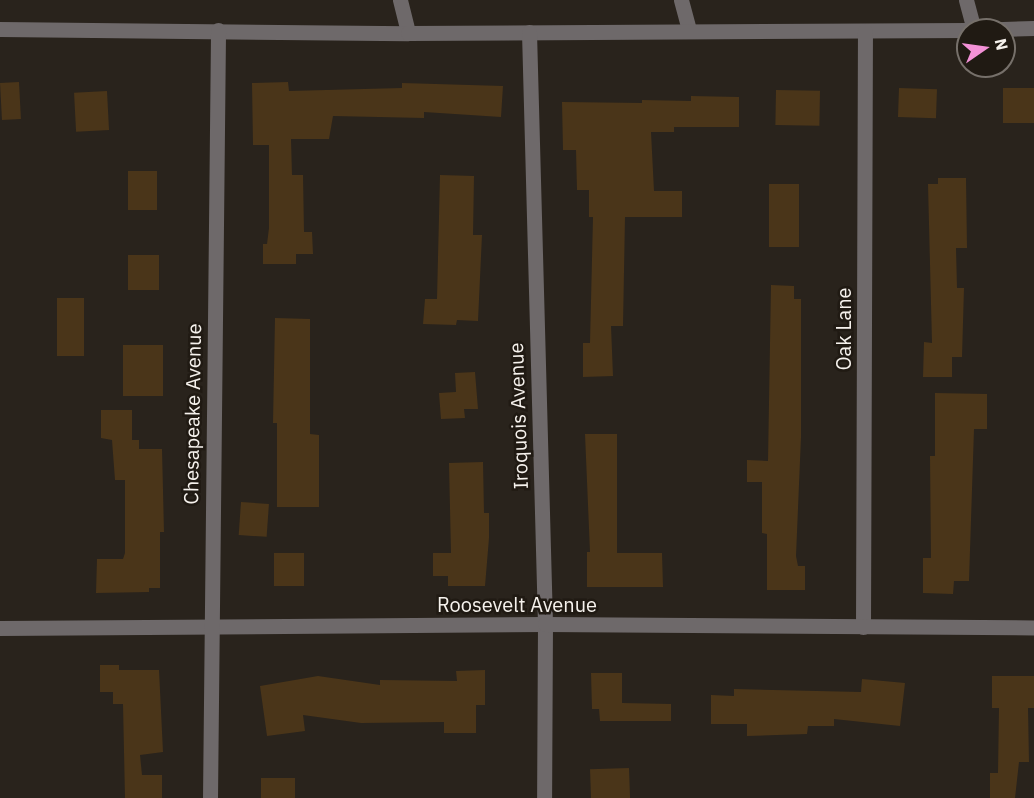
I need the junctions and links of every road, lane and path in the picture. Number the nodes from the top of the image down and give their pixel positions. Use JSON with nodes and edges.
{"nodes":[{"id":1,"x":400,"y":0,"type":"edge"},
{"id":2,"x":681,"y":0,"type":"edge"},
{"id":3,"x":966,"y":0,"type":"edge"},
{"id":4,"x":971,"y":18,"type":"edge"},
{"id":5,"x":1034,"y":28,"type":"edge"},
{"id":6,"x":0,"y":29,"type":"edge"},
{"id":7,"x":688,"y":29,"type":"junction"},
{"id":8,"x":1016,"y":29,"type":"edge"},
{"id":9,"x":218,"y":30,"type":"junction"},
{"id":10,"x":956,"y":30,"type":"edge"},
{"id":11,"x":529,"y":32,"type":"junction"},
{"id":12,"x":865,"y":32,"type":"junction"},
{"id":13,"x":408,"y":33,"type":"junction"},
{"id":14,"x":545,"y":624,"type":"junction"},
{"id":15,"x":863,"y":627,"type":"junction"},
{"id":16,"x":1034,"y":627,"type":"edge"},
{"id":17,"x":0,"y":628,"type":"edge"},
{"id":18,"x":210,"y":628,"type":"junction"},
{"id":19,"x":210,"y":798,"type":"edge"},
{"id":20,"x":544,"y":798,"type":"edge"}],
"edges":[{"from":1,"to":13,"type":"street"},
{"from":2,"to":7,"type":"street"},
{"from":3,"to":4,"type":"street"},
{"from":5,"to":8,"type":"street"},
{"from":6,"to":9,"type":"street"},
{"from":7,"to":11,"type":"street"},
{"from":7,"to":12,"type":"street"},
{"from":9,"to":13,"type":"street"},
{"from":9,"to":18,"type":"street","name":"Chesapeake Avenue"},
{"from":10,"to":12,"type":"street"},
{"from":11,"to":13,"type":"street"},
{"from":11,"to":14,"type":"street","name":"Iroquois Avenue"},
{"from":12,"to":15,"type":"street","name":"Oak Lane"},
{"from":14,"to":15,"type":"street","name":"Roosevelt Avenue"},
{"from":14,"to":18,"type":"street","name":"Roosevelt Avenue"},
{"from":14,"to":20,"type":"street","name":"Iroquois Avenue"},
{"from":15,"to":16,"type":"street","name":"Roosevelt Avenue"},
{"from":17,"to":18,"type":"street","name":"Roosevelt Avenue"},
{"from":18,"to":19,"type":"street","name":"Chesapeake Avenue"}]}
